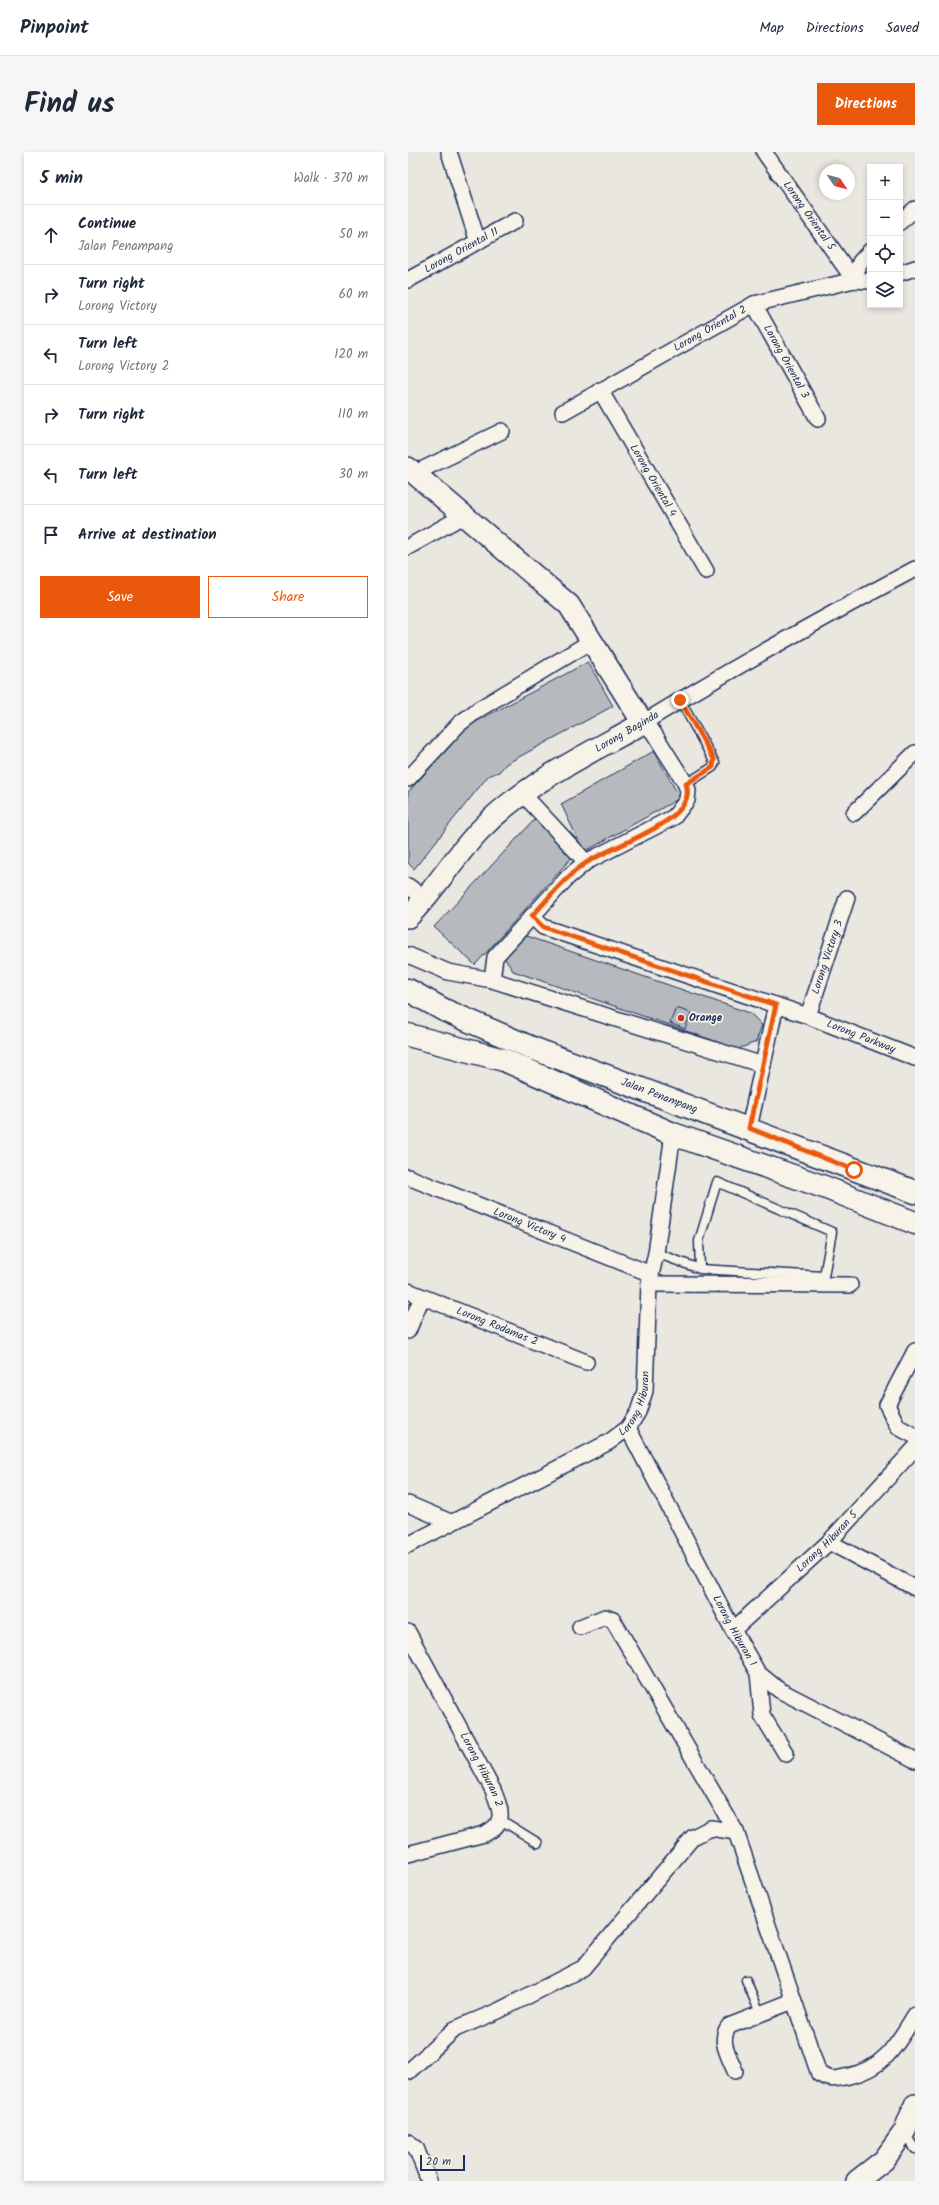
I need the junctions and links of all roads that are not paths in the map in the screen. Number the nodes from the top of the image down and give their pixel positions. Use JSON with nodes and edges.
{"nodes":[{"id":1,"x":449,"y":152,"type":"edge"},
{"id":2,"x":764,"y":152,"type":"edge"},
{"id":3,"x":915,"y":209,"type":"edge"},
{"id":4,"x":903,"y":219,"type":"edge"},
{"id":5,"x":515,"y":221,"type":"dead end"},
{"id":6,"x":478,"y":242,"type":"junction"},
{"id":7,"x":867,"y":254,"type":"edge"},
{"id":8,"x":915,"y":268,"type":"edge"},
{"id":9,"x":903,"y":272,"type":"edge"},
{"id":10,"x":408,"y":280,"type":"edge"},
{"id":11,"x":854,"y":280,"type":"junction"},
{"id":12,"x":867,"y":281,"type":"edge"},
{"id":13,"x":754,"y":304,"type":"junction"},
{"id":14,"x":600,"y":390,"type":"junction"},
{"id":15,"x":563,"y":412,"type":"dead end"},
{"id":16,"x":818,"y":419,"type":"dead end"},
{"id":17,"x":502,"y":430,"type":"dead end"},
{"id":18,"x":412,"y":470,"type":"edge"},
{"id":19,"x":465,"y":515,"type":"junction"},
{"id":20,"x":408,"y":547,"type":"edge"},
{"id":21,"x":915,"y":569,"type":"edge"},
{"id":22,"x":706,"y":571,"type":"dead end"},
{"id":23,"x":592,"y":641,"type":"junction"},
{"id":24,"x":680,"y":700,"type":"junction"},
{"id":25,"x":643,"y":723,"type":"junction"},
{"id":26,"x":915,"y":753,"type":"edge"},
{"id":27,"x":408,"y":779,"type":"edge"},
{"id":28,"x":686,"y":784,"type":"junction"},
{"id":29,"x":522,"y":793,"type":"junction"},
{"id":30,"x":854,"y":813,"type":"dead end"},
{"id":31,"x":586,"y":862,"type":"junction"},
{"id":32,"x":846,"y":898,"type":"dead end"},
{"id":33,"x":412,"y":908,"type":"edge"},
{"id":34,"x":532,"y":916,"type":"junction"},
{"id":35,"x":408,"y":955,"type":"edge"},
{"id":36,"x":492,"y":980,"type":"junction"},
{"id":37,"x":408,"y":990,"type":"edge"},
{"id":38,"x":776,"y":1005,"type":"junction"},
{"id":39,"x":808,"y":1016,"type":"junction"},
{"id":40,"x":408,"y":1035,"type":"edge"},
{"id":41,"x":915,"y":1058,"type":"edge"},
{"id":42,"x":763,"y":1065,"type":"junction"},
{"id":43,"x":749,"y":1128,"type":"junction"},
{"id":44,"x":673,"y":1134,"type":"junction"},
{"id":45,"x":854,"y":1170,"type":"junction"},
{"id":46,"x":408,"y":1177,"type":"edge"},
{"id":47,"x":915,"y":1192,"type":"edge"},
{"id":48,"x":859,"y":1201,"type":"junction"},
{"id":49,"x":915,"y":1223,"type":"edge"},
{"id":50,"x":656,"y":1253,"type":"junction"},
{"id":51,"x":700,"y":1269,"type":"junction"},
{"id":52,"x":650,"y":1279,"type":"junction"},
{"id":53,"x":850,"y":1285,"type":"dead end"},
{"id":54,"x":408,"y":1291,"type":"edge"},
{"id":55,"x":422,"y":1297,"type":"junction"},
{"id":56,"x":408,"y":1331,"type":"edge"},
{"id":57,"x":915,"y":1351,"type":"edge"},
{"id":58,"x":586,"y":1362,"type":"dead end"},
{"id":59,"x":628,"y":1428,"type":"junction"},
{"id":60,"x":915,"y":1436,"type":"edge"},
{"id":61,"x":915,"y":1448,"type":"edge"},
{"id":62,"x":408,"y":1504,"type":"edge"},
{"id":63,"x":450,"y":1522,"type":"junction"},
{"id":64,"x":829,"y":1542,"type":"junction"},
{"id":65,"x":408,"y":1545,"type":"edge"},
{"id":66,"x":915,"y":1588,"type":"edge"},
{"id":67,"x":580,"y":1628,"type":"dead end"},
{"id":68,"x":733,"y":1630,"type":"junction"},
{"id":69,"x":408,"y":1632,"type":"edge"},
{"id":70,"x":758,"y":1673,"type":"junction"},
{"id":71,"x":786,"y":1754,"type":"dead end"},
{"id":72,"x":915,"y":1760,"type":"edge"},
{"id":73,"x":501,"y":1820,"type":"junction"},
{"id":74,"x":736,"y":1832,"type":"junction"},
{"id":75,"x":538,"y":1843,"type":"dead end"},
{"id":76,"x":408,"y":1854,"type":"edge"},
{"id":77,"x":746,"y":1980,"type":"dead end"},
{"id":78,"x":793,"y":2000,"type":"junction"},
{"id":79,"x":760,"y":2013,"type":"junction"},
{"id":80,"x":915,"y":2015,"type":"edge"},
{"id":81,"x":735,"y":2071,"type":"dead end"},
{"id":82,"x":408,"y":2072,"type":"edge"},
{"id":83,"x":915,"y":2107,"type":"edge"},
{"id":84,"x":910,"y":2141,"type":"edge"},
{"id":85,"x":408,"y":2142,"type":"edge"},
{"id":86,"x":429,"y":2181,"type":"edge"},
{"id":87,"x":857,"y":2181,"type":"edge"}],
"edges":[{"from":1,"to":6,"type":"street"},
{"from":2,"to":11,"type":"street","name":"Lorong Oriental 5"},
{"from":3,"to":4,"type":"street"},
{"from":5,"to":6,"type":"street","name":"Lorong Oriental 11"},
{"from":6,"to":10,"type":"street","name":"Lorong Oriental 11"},
{"from":7,"to":11,"type":"street"},
{"from":8,"to":9,"type":"street"},
{"from":11,"to":12,"type":"street","name":"Lorong Oriental 2"},
{"from":11,"to":13,"type":"street","name":"Lorong Oriental 2"},
{"from":13,"to":14,"type":"street","name":"Lorong Oriental 2"},
{"from":13,"to":16,"type":"street","name":"Lorong Oriental 3"},
{"from":14,"to":15,"type":"street","name":"Lorong Oriental 2"},
{"from":14,"to":22,"type":"street","name":"Lorong Oriental 4"},
{"from":17,"to":18,"type":"street"},
{"from":18,"to":19,"type":"street"},
{"from":19,"to":20,"type":"street"},
{"from":19,"to":23,"type":"street"},
{"from":21,"to":24,"type":"street","name":"Lorong Baginda"},
{"from":23,"to":25,"type":"street"},
{"from":23,"to":27,"type":"street"},
{"from":24,"to":25,"type":"street","name":"Lorong Baginda"},
{"from":24,"to":28,"type":"lane"},
{"from":25,"to":28,"type":"street"},
{"from":25,"to":29,"type":"street","name":"Lorong Baginda"},
{"from":26,"to":30,"type":"street"},
{"from":28,"to":31,"type":"street"},
{"from":29,"to":31,"type":"street"},
{"from":29,"to":33,"type":"street","name":"Lorong Baginda"},
{"from":31,"to":34,"type":"street"},
{"from":32,"to":39,"type":"street","name":"Lorong Victory 3"},
{"from":34,"to":36,"type":"street"},
{"from":34,"to":38,"type":"street","name":"Lorong Parkway"},
{"from":35,"to":36,"type":"street"},
{"from":36,"to":42,"type":"street"},
{"from":37,"to":43,"type":"main road","name":"Jalan Penampang"},
{"from":38,"to":39,"type":"street","name":"Lorong Parkway"},
{"from":38,"to":42,"type":"street"},
{"from":39,"to":41,"type":"street","name":"Lorong Parkway"},
{"from":40,"to":44,"type":"main road"},
{"from":42,"to":43,"type":"street"},
{"from":43,"to":45,"type":"main road","name":"Jalan Penampang"},
{"from":44,"to":48,"type":"main road"},
{"from":44,"to":50,"type":"street","name":"Lorong Hiburan"},
{"from":45,"to":47,"type":"main road","name":"Jalan Penampang"},
{"from":45,"to":48,"type":"main road"},
{"from":46,"to":52,"type":"street","name":"Lorong Victory 4"},
{"from":48,"to":49,"type":"main road"},
{"from":50,"to":51,"type":"lane"},
{"from":50,"to":52,"type":"street","name":"Lorong Hiburan"},
{"from":51,"to":51,"type":"lane"},
{"from":52,"to":53,"type":"street"},
{"from":52,"to":59,"type":"street","name":"Lorong Hiburan"},
{"from":54,"to":55,"type":"street","name":"Lorong Rodamas 2"},
{"from":55,"to":56,"type":"street"},
{"from":55,"to":58,"type":"street","name":"Lorong Rodamas 2"},
{"from":57,"to":60,"type":"street"},
{"from":59,"to":63,"type":"street","name":"Lorong Hiburan"},
{"from":59,"to":68,"type":"street","name":"Lorong Hiburan 1"},
{"from":61,"to":64,"type":"street","name":"Lorong Hiburan 5"},
{"from":62,"to":63,"type":"street"},
{"from":63,"to":65,"type":"street","name":"Lorong Hiburan"},
{"from":64,"to":66,"type":"street"},
{"from":64,"to":68,"type":"street","name":"Lorong Hiburan 5"},
{"from":67,"to":74,"type":"street"},
{"from":68,"to":70,"type":"street","name":"Lorong Hiburan 1"},
{"from":69,"to":73,"type":"street","name":"Lorong Hiburan 2"},
{"from":70,"to":71,"type":"street"},
{"from":70,"to":72,"type":"street","name":"Lorong Hiburan 1"},
{"from":73,"to":75,"type":"lane"},
{"from":73,"to":76,"type":"street","name":"Lorong Hiburan 2"},
{"from":74,"to":78,"type":"street"},
{"from":74,"to":82,"type":"street"},
{"from":77,"to":79,"type":"lane"},
{"from":78,"to":79,"type":"street"},
{"from":78,"to":80,"type":"street"},
{"from":79,"to":81,"type":"street"},
{"from":83,"to":84,"type":"street"},
{"from":84,"to":87,"type":"street"},
{"from":85,"to":86,"type":"street"}]}
